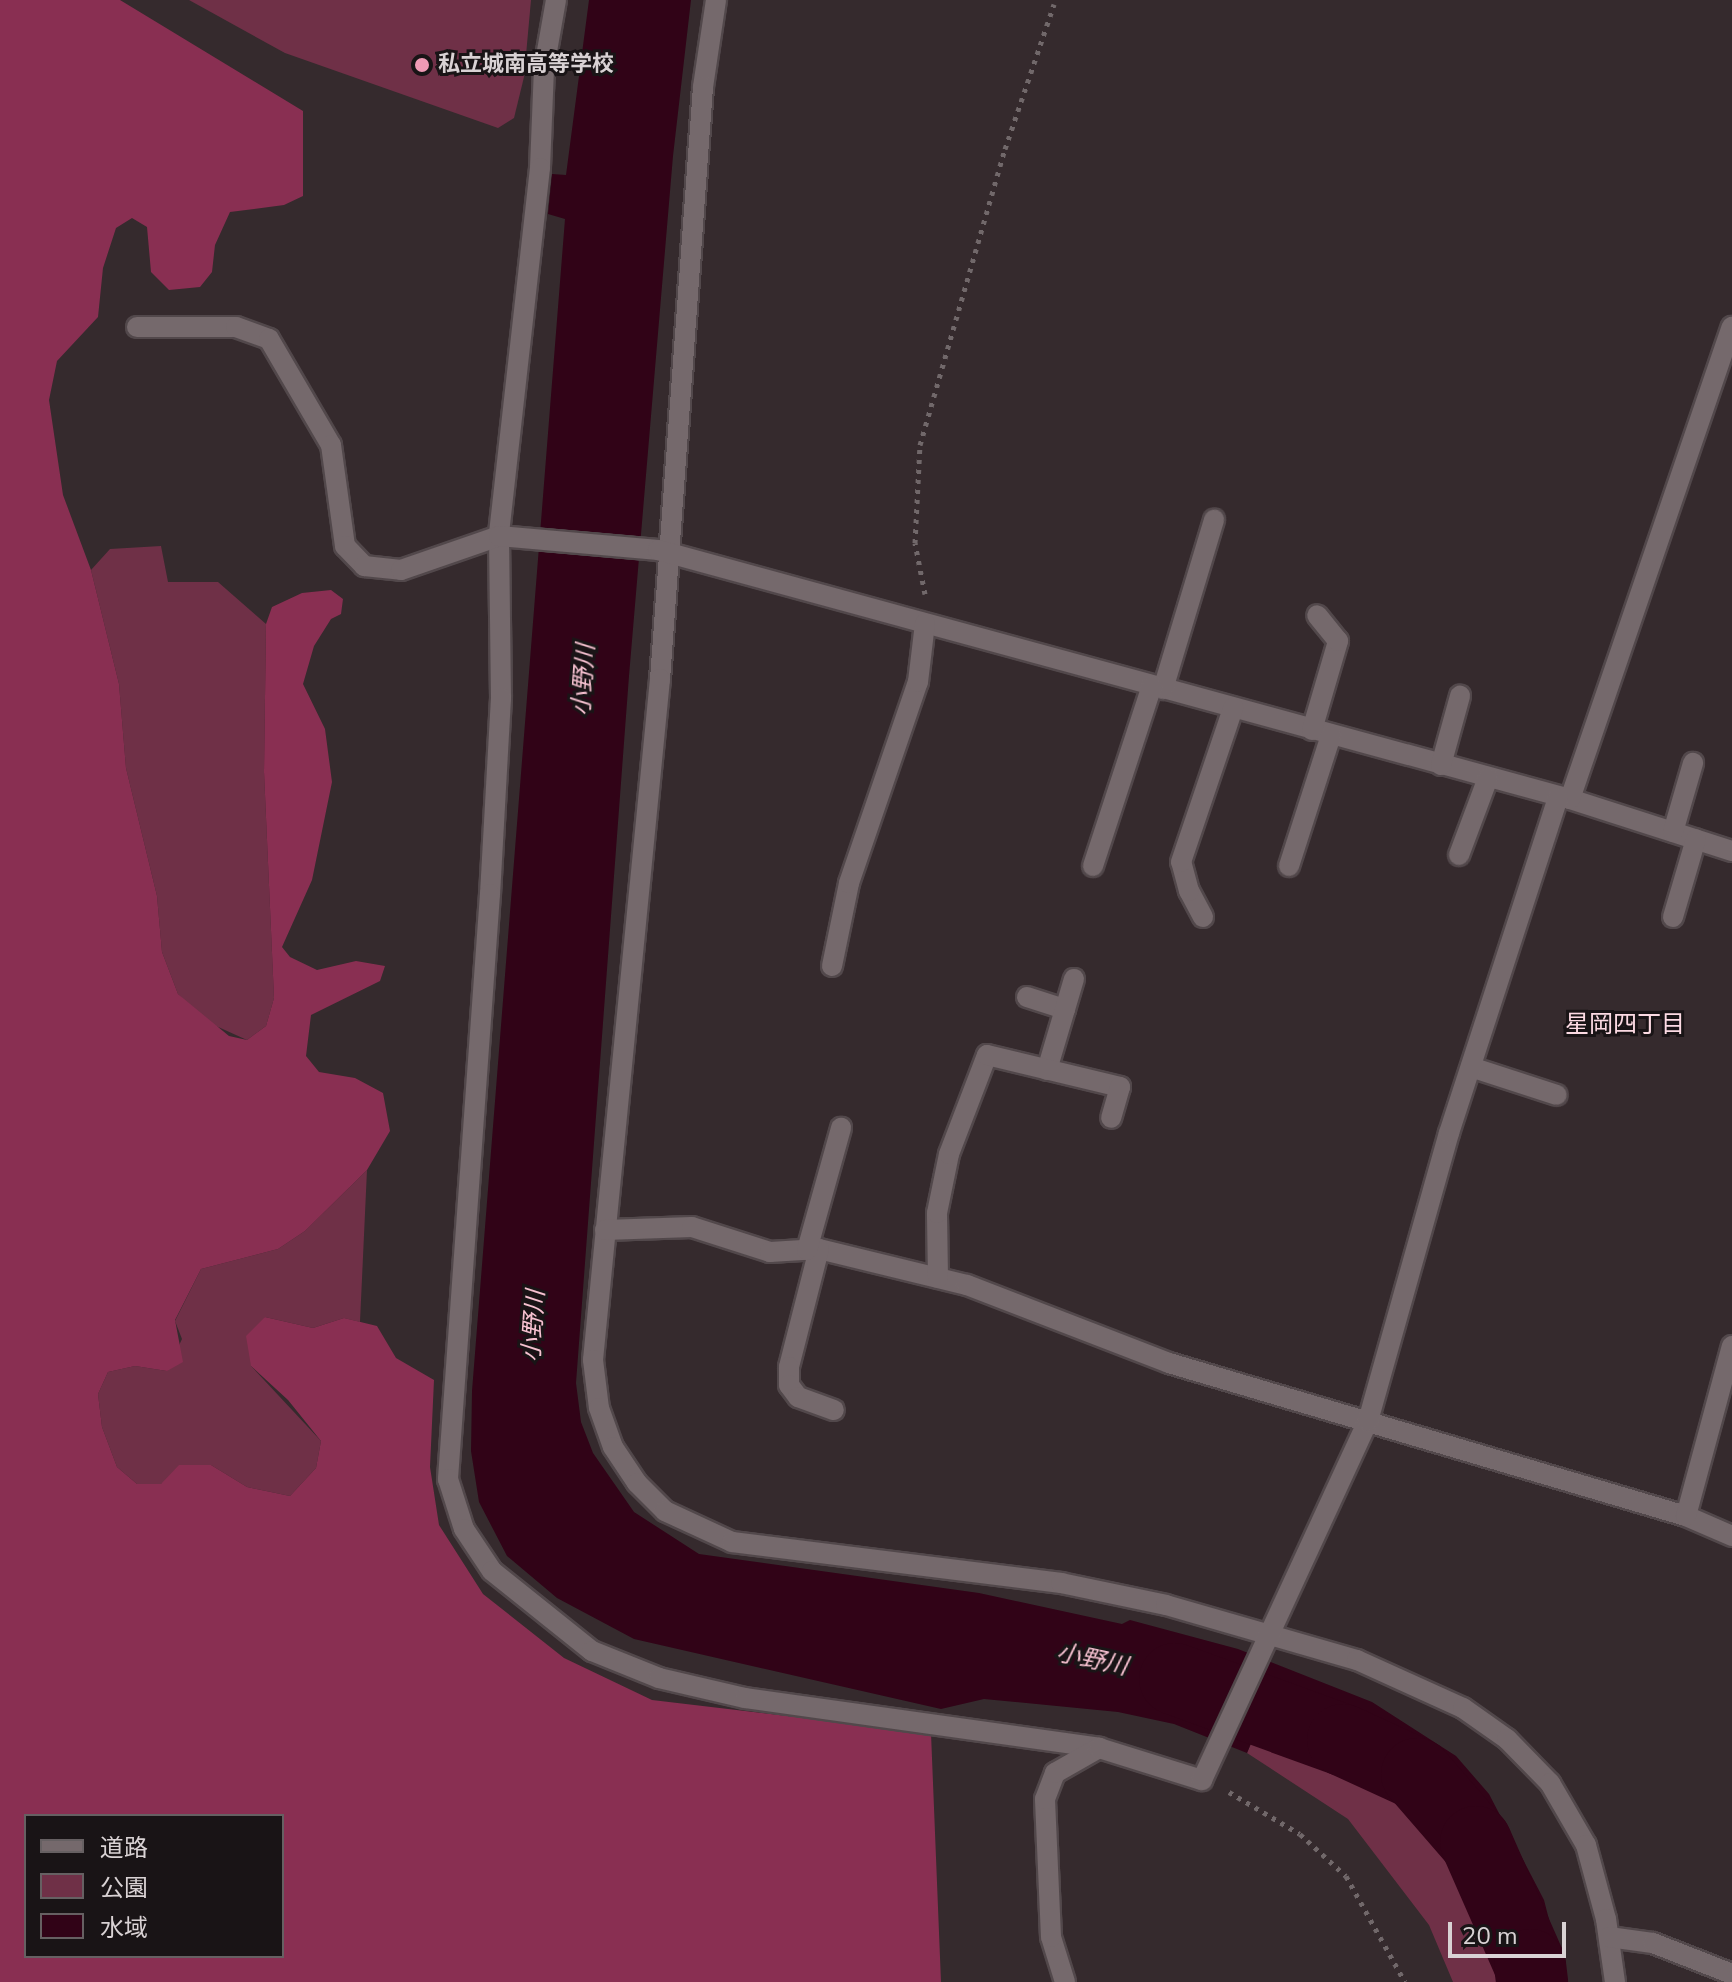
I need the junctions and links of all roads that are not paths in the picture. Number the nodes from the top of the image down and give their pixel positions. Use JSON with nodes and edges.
{"nodes":[{"id":1,"x":556,"y":0,"type":"edge"},
{"id":2,"x":716,"y":0,"type":"edge"},
{"id":3,"x":137,"y":327,"type":"dead end"},
{"id":4,"x":1732,"y":327,"type":"edge"},
{"id":5,"x":1214,"y":520,"type":"dead end"},
{"id":6,"x":510,"y":537,"type":"junction"},
{"id":7,"x":664,"y":551,"type":"junction"},
{"id":8,"x":1317,"y":615,"type":"dead end"},
{"id":9,"x":925,"y":623,"type":"junction"},
{"id":10,"x":1157,"y":688,"type":"junction"},
{"id":11,"x":1460,"y":696,"type":"dead end"},
{"id":12,"x":1233,"y":708,"type":"junction"},
{"id":13,"x":1322,"y":733,"type":"junction"},
{"id":14,"x":1693,"y":763,"type":"dead end"},
{"id":15,"x":1441,"y":765,"type":"junction"},
{"id":16,"x":1488,"y":778,"type":"junction"},
{"id":17,"x":1564,"y":798,"type":"junction"},
{"id":18,"x":1673,"y":832,"type":"junction"},
{"id":19,"x":1696,"y":839,"type":"junction"},
{"id":20,"x":1732,"y":851,"type":"edge"},
{"id":21,"x":1459,"y":855,"type":"dead end"},
{"id":22,"x":1093,"y":866,"type":"dead end"},
{"id":23,"x":1289,"y":866,"type":"dead end"},
{"id":24,"x":1203,"y":917,"type":"dead end"},
{"id":25,"x":1673,"y":917,"type":"dead end"},
{"id":26,"x":832,"y":966,"type":"dead end"},
{"id":27,"x":1074,"y":979,"type":"dead end"},
{"id":28,"x":1027,"y":997,"type":"dead end"},
{"id":29,"x":1065,"y":1009,"type":"junction"},
{"id":30,"x":1471,"y":1067,"type":"junction"},
{"id":31,"x":1047,"y":1070,"type":"junction"},
{"id":32,"x":1557,"y":1095,"type":"dead end"},
{"id":33,"x":1111,"y":1118,"type":"dead end"},
{"id":34,"x":841,"y":1128,"type":"dead end"},
{"id":35,"x":605,"y":1230,"type":"junction"},
{"id":36,"x":813,"y":1249,"type":"junction"},
{"id":37,"x":938,"y":1278,"type":"junction"},
{"id":38,"x":1732,"y":1346,"type":"edge"},
{"id":39,"x":834,"y":1410,"type":"dead end"},
{"id":40,"x":1368,"y":1421,"type":"junction"},
{"id":41,"x":1686,"y":1516,"type":"junction"},
{"id":42,"x":1732,"y":1536,"type":"edge"},
{"id":43,"x":1268,"y":1640,"type":"junction"},
{"id":44,"x":1099,"y":1748,"type":"junction"},
{"id":45,"x":1609,"y":1937,"type":"junction"},
{"id":46,"x":1732,"y":1974,"type":"edge"},
{"id":47,"x":1065,"y":1982,"type":"edge"},
{"id":48,"x":1615,"y":1982,"type":"edge"}],
"edges":[{"from":1,"to":6,"type":"street"},
{"from":2,"to":7,"type":"street"},
{"from":3,"to":6,"type":"street"},
{"from":4,"to":17,"type":"street"},
{"from":5,"to":10,"type":"street"},
{"from":6,"to":7,"type":"street"},
{"from":6,"to":44,"type":"street"},
{"from":7,"to":9,"type":"street"},
{"from":7,"to":35,"type":"street"},
{"from":8,"to":13,"type":"street"},
{"from":9,"to":10,"type":"street"},
{"from":9,"to":26,"type":"street"},
{"from":10,"to":12,"type":"street"},
{"from":10,"to":22,"type":"street"},
{"from":11,"to":15,"type":"street"},
{"from":12,"to":13,"type":"street"},
{"from":12,"to":24,"type":"street"},
{"from":13,"to":15,"type":"street"},
{"from":13,"to":23,"type":"street"},
{"from":14,"to":18,"type":"street"},
{"from":15,"to":16,"type":"street"},
{"from":16,"to":17,"type":"street"},
{"from":16,"to":21,"type":"street"},
{"from":17,"to":18,"type":"street"},
{"from":17,"to":30,"type":"street"},
{"from":18,"to":19,"type":"street"},
{"from":19,"to":20,"type":"street"},
{"from":19,"to":25,"type":"street"},
{"from":27,"to":29,"type":"street"},
{"from":28,"to":29,"type":"street"},
{"from":29,"to":31,"type":"street"},
{"from":30,"to":32,"type":"street"},
{"from":30,"to":40,"type":"street"},
{"from":31,"to":33,"type":"street"},
{"from":31,"to":37,"type":"street"},
{"from":34,"to":36,"type":"street"},
{"from":35,"to":36,"type":"street"},
{"from":35,"to":43,"type":"street"},
{"from":36,"to":37,"type":"street"},
{"from":36,"to":39,"type":"street"},
{"from":37,"to":40,"type":"street"},
{"from":38,"to":41,"type":"street"},
{"from":40,"to":41,"type":"street"},
{"from":40,"to":43,"type":"street"},
{"from":41,"to":42,"type":"street"},
{"from":43,"to":44,"type":"street"},
{"from":43,"to":45,"type":"street"},
{"from":44,"to":47,"type":"street"},
{"from":45,"to":46,"type":"street"},
{"from":45,"to":48,"type":"street"}]}
